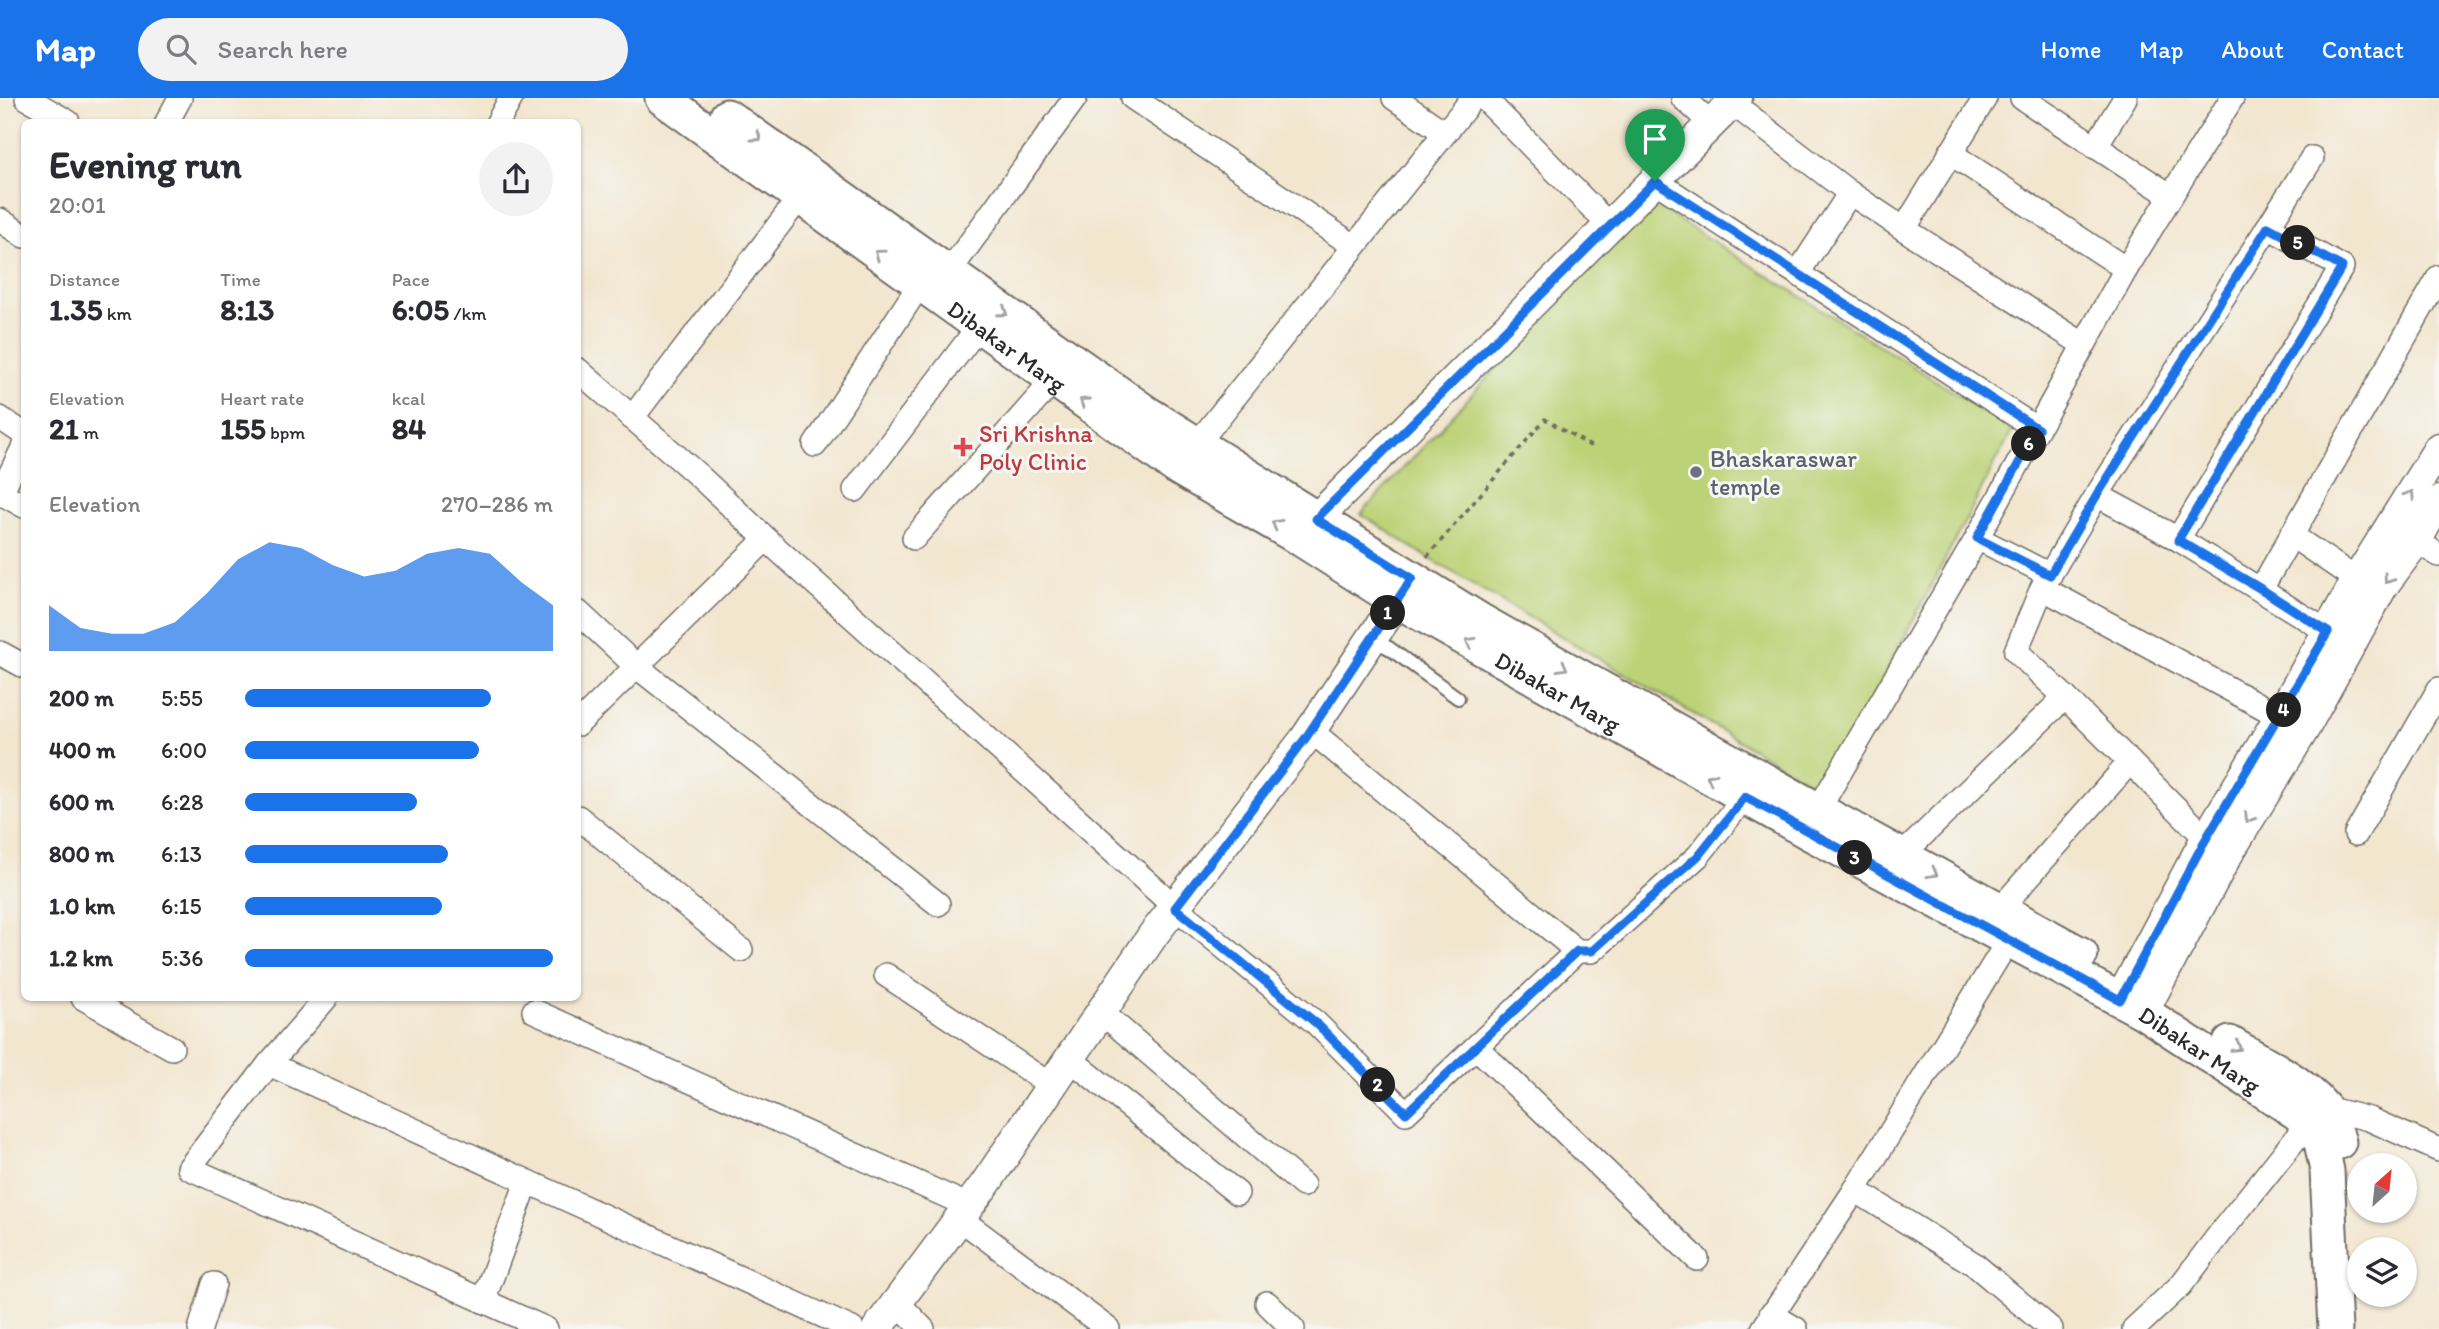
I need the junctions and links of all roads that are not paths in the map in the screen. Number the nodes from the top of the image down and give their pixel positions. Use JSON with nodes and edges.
{"nodes":[{"id":1,"x":27,"y":98,"type":"edge"},
{"id":2,"x":180,"y":98,"type":"edge"},
{"id":3,"x":511,"y":98,"type":"edge"},
{"id":4,"x":662,"y":98,"type":"edge"},
{"id":5,"x":701,"y":98,"type":"edge"},
{"id":6,"x":1074,"y":98,"type":"edge"},
{"id":7,"x":1133,"y":98,"type":"edge"},
{"id":8,"x":1394,"y":98,"type":"edge"},
{"id":9,"x":1473,"y":98,"type":"edge"},
{"id":10,"x":1484,"y":98,"type":"edge"},
{"id":11,"x":1683,"y":98,"type":"edge"},
{"id":12,"x":1985,"y":98,"type":"edge"},
{"id":13,"x":2022,"y":98,"type":"edge"},
{"id":14,"x":2125,"y":98,"type":"edge"},
{"id":15,"x":2232,"y":98,"type":"edge"},
{"id":16,"x":1727,"y":108,"type":"edge"},
{"id":17,"x":63,"y":119,"type":"edge"},
{"id":18,"x":169,"y":119,"type":"edge"},
{"id":19,"x":500,"y":119,"type":"edge"},
{"id":20,"x":1445,"y":133,"type":"junction"},
{"id":21,"x":2095,"y":147,"type":"junction"},
{"id":22,"x":1950,"y":153,"type":"junction"},
{"id":23,"x":2312,"y":159,"type":"dead end"},
{"id":24,"x":1655,"y":181,"type":"junction"},
{"id":25,"x":1850,"y":193,"type":"junction"},
{"id":26,"x":2171,"y":196,"type":"junction"},
{"id":27,"x":800,"y":197,"type":"junction"},
{"id":28,"x":0,"y":220,"type":"edge"},
{"id":29,"x":1610,"y":226,"type":"junction"},
{"id":30,"x":2268,"y":227,"type":"junction"},
{"id":31,"x":1904,"y":229,"type":"junction"},
{"id":32,"x":21,"y":234,"type":"edge"},
{"id":33,"x":1354,"y":246,"type":"junction"},
{"id":34,"x":2126,"y":269,"type":"junction"},
{"id":35,"x":1798,"y":273,"type":"junction"},
{"id":36,"x":2439,"y":277,"type":"edge"},
{"id":37,"x":934,"y":284,"type":"junction"},
{"id":38,"x":978,"y":326,"type":"junction"},
{"id":39,"x":2084,"y":345,"type":"junction"},
{"id":40,"x":581,"y":373,"type":"edge"},
{"id":41,"x":1054,"y":380,"type":"junction"},
{"id":42,"x":0,"y":418,"type":"edge"},
{"id":43,"x":632,"y":418,"type":"junction"},
{"id":44,"x":2038,"y":429,"type":"junction"},
{"id":45,"x":21,"y":432,"type":"edge"},
{"id":46,"x":1197,"y":444,"type":"junction"},
{"id":47,"x":815,"y":445,"type":"dead end"},
{"id":48,"x":2439,"y":448,"type":"edge"},
{"id":49,"x":21,"y":452,"type":"edge"},
{"id":50,"x":855,"y":490,"type":"dead end"},
{"id":51,"x":0,"y":494,"type":"edge"},
{"id":52,"x":2097,"y":495,"type":"junction"},
{"id":53,"x":2439,"y":502,"type":"edge"},
{"id":54,"x":21,"y":504,"type":"edge"},
{"id":55,"x":1316,"y":519,"type":"junction"},
{"id":56,"x":2291,"y":536,"type":"junction"},
{"id":57,"x":914,"y":538,"type":"dead end"},
{"id":58,"x":1977,"y":538,"type":"junction"},
{"id":59,"x":766,"y":539,"type":"junction"},
{"id":60,"x":2178,"y":540,"type":"junction"},
{"id":61,"x":2415,"y":540,"type":"edge"},
{"id":62,"x":2357,"y":580,"type":"junction"},
{"id":63,"x":2046,"y":582,"type":"junction"},
{"id":64,"x":1404,"y":589,"type":"junction"},
{"id":65,"x":2261,"y":589,"type":"junction"},
{"id":66,"x":581,"y":615,"type":"edge"},
{"id":67,"x":1371,"y":639,"type":"junction"},
{"id":68,"x":2339,"y":639,"type":"junction"},
{"id":69,"x":0,"y":653,"type":"edge"},
{"id":70,"x":21,"y":664,"type":"edge"},
{"id":71,"x":636,"y":666,"type":"junction"},
{"id":72,"x":2439,"y":689,"type":"edge"},
{"id":73,"x":2064,"y":696,"type":"junction"},
{"id":74,"x":1458,"y":698,"type":"dead end"},
{"id":75,"x":581,"y":721,"type":"edge"},
{"id":76,"x":2292,"y":722,"type":"junction"},
{"id":77,"x":1310,"y":730,"type":"junction"},
{"id":78,"x":2130,"y":762,"type":"junction"},
{"id":79,"x":1745,"y":797,"type":"junction"},
{"id":80,"x":1818,"y":810,"type":"junction"},
{"id":81,"x":581,"y":819,"type":"edge"},
{"id":82,"x":2356,"y":834,"type":"dead end"},
{"id":83,"x":2216,"y":848,"type":"junction"},
{"id":84,"x":1901,"y":856,"type":"junction"},
{"id":85,"x":938,"y":904,"type":"dead end"},
{"id":86,"x":1175,"y":908,"type":"junction"},
{"id":87,"x":2003,"y":925,"type":"junction"},
{"id":88,"x":741,"y":950,"type":"dead end"},
{"id":89,"x":1577,"y":951,"type":"junction"},
{"id":90,"x":886,"y":975,"type":"dead end"},
{"id":91,"x":2136,"y":997,"type":"junction"},
{"id":92,"x":88,"y":1001,"type":"edge"},
{"id":93,"x":324,"y":1001,"type":"edge"},
{"id":94,"x":534,"y":1011,"type":"dead end"},
{"id":95,"x":1101,"y":1012,"type":"junction"},
{"id":96,"x":1476,"y":1047,"type":"junction"},
{"id":97,"x":172,"y":1048,"type":"dead end"},
{"id":98,"x":1070,"y":1059,"type":"junction"},
{"id":99,"x":269,"y":1064,"type":"junction"},
{"id":100,"x":1052,"y":1086,"type":"junction"},
{"id":101,"x":2316,"y":1116,"type":"junction"},
{"id":102,"x":2439,"y":1150,"type":"edge"},
{"id":103,"x":527,"y":1182,"type":"junction"},
{"id":104,"x":1303,"y":1185,"type":"dead end"},
{"id":105,"x":1855,"y":1190,"type":"junction"},
{"id":106,"x":1237,"y":1193,"type":"dead end"},
{"id":107,"x":964,"y":1212,"type":"junction"},
{"id":108,"x":1698,"y":1259,"type":"dead end"},
{"id":109,"x":214,"y":1284,"type":"dead end"},
{"id":110,"x":483,"y":1301,"type":"junction"},
{"id":111,"x":898,"y":1303,"type":"junction"},
{"id":112,"x":1267,"y":1303,"type":"dead end"},
{"id":113,"x":1767,"y":1321,"type":"edge"},
{"id":114,"x":200,"y":1329,"type":"edge"},
{"id":115,"x":545,"y":1329,"type":"edge"},
{"id":116,"x":852,"y":1329,"type":"edge"},
{"id":117,"x":877,"y":1329,"type":"edge"},
{"id":118,"x":923,"y":1329,"type":"edge"},
{"id":119,"x":1108,"y":1329,"type":"edge"},
{"id":120,"x":1293,"y":1329,"type":"edge"},
{"id":121,"x":1796,"y":1329,"type":"edge"},
{"id":122,"x":2051,"y":1329,"type":"edge"},
{"id":123,"x":2134,"y":1329,"type":"edge"},
{"id":124,"x":2335,"y":1329,"type":"edge"},
{"id":125,"x":2351,"y":1329,"type":"edge"}],
"edges":[{"from":1,"to":17,"type":"street"},
{"from":2,"to":18,"type":"street"},
{"from":3,"to":19,"type":"street"},
{"from":4,"to":27,"type":"main road","name":"Dibakar Marg"},
{"from":5,"to":37,"type":"main road","name":"Dibakar Marg","one_way":true},
{"from":6,"to":37,"type":"street"},
{"from":7,"to":33,"type":"street"},
{"from":8,"to":20,"type":"street"},
{"from":9,"to":20,"type":"street"},
{"from":10,"to":29,"type":"street"},
{"from":11,"to":16,"type":"street"},
{"from":12,"to":22,"type":"street"},
{"from":13,"to":21,"type":"street"},
{"from":14,"to":21,"type":"street"},
{"from":15,"to":26,"type":"street"},
{"from":16,"to":24,"type":"street"},
{"from":16,"to":25,"type":"street"},
{"from":20,"to":33,"type":"street"},
{"from":21,"to":26,"type":"street"},
{"from":22,"to":31,"type":"street"},
{"from":22,"to":34,"type":"street"},
{"from":23,"to":30,"type":"street"},
{"from":24,"to":29,"type":"street"},
{"from":24,"to":35,"type":"street"},
{"from":25,"to":31,"type":"street"},
{"from":25,"to":35,"type":"street"},
{"from":26,"to":34,"type":"street"},
{"from":37,"to":27,"type":"main road","name":"Dibakar Marg","one_way":true},
{"from":27,"to":43,"type":"street"},
{"from":28,"to":32,"type":"street"},
{"from":29,"to":55,"type":"street"},
{"from":30,"to":52,"type":"street"},
{"from":30,"to":60,"type":"street"},
{"from":31,"to":39,"type":"street"},
{"from":33,"to":46,"type":"street"},
{"from":34,"to":39,"type":"street"},
{"from":35,"to":44,"type":"street"},
{"from":36,"to":56,"type":"street"},
{"from":37,"to":38,"type":"main road","name":"Dibakar Marg"},
{"from":37,"to":46,"type":"main road","name":"Dibakar Marg","one_way":true},
{"from":37,"to":47,"type":"street"},
{"from":38,"to":41,"type":"main road","name":"Dibakar Marg"},
{"from":38,"to":50,"type":"street"},
{"from":39,"to":44,"type":"street"},
{"from":40,"to":43,"type":"street"},
{"from":41,"to":57,"type":"street"},
{"from":64,"to":41,"type":"main road","name":"Dibakar Marg","one_way":true},
{"from":42,"to":45,"type":"street"},
{"from":43,"to":59,"type":"street"},
{"from":44,"to":58,"type":"street"},
{"from":46,"to":55,"type":"main road","name":"Dibakar Marg"},
{"from":61,"to":48,"type":"street","one_way":true},
{"from":49,"to":51,"type":"street"},
{"from":51,"to":54,"type":"street"},
{"from":52,"to":60,"type":"street"},
{"from":52,"to":63,"type":"street"},
{"from":53,"to":61,"type":"street"},
{"from":55,"to":64,"type":"main road","name":"Dibakar Marg"},
{"from":56,"to":62,"type":"street"},
{"from":56,"to":65,"type":"street"},
{"from":58,"to":63,"type":"street"},
{"from":58,"to":80,"type":"street"},
{"from":59,"to":71,"type":"street"},
{"from":59,"to":86,"type":"street"},
{"from":60,"to":65,"type":"street"},
{"from":61,"to":62,"type":"street"},
{"from":61,"to":68,"type":"street","one_way":true},
{"from":62,"to":68,"type":"street"},
{"from":63,"to":73,"type":"street"},
{"from":63,"to":76,"type":"street"},
{"from":64,"to":67,"type":"street"},
{"from":79,"to":64,"type":"main road","name":"Dibakar Marg","one_way":true},
{"from":64,"to":80,"type":"main road","name":"Dibakar Marg","one_way":true},
{"from":65,"to":68,"type":"street"},
{"from":66,"to":71,"type":"street"},
{"from":67,"to":74,"type":"lane"},
{"from":67,"to":77,"type":"street"},
{"from":68,"to":76,"type":"street"},
{"from":69,"to":70,"type":"street"},
{"from":71,"to":75,"type":"street"},
{"from":71,"to":85,"type":"street"},
{"from":72,"to":82,"type":"street"},
{"from":73,"to":78,"type":"street"},
{"from":73,"to":84,"type":"street"},
{"from":76,"to":83,"type":"street"},
{"from":77,"to":86,"type":"street"},
{"from":77,"to":89,"type":"street"},
{"from":78,"to":83,"type":"street"},
{"from":78,"to":87,"type":"street"},
{"from":79,"to":87,"type":"main road","name":"Dibakar Marg"},
{"from":79,"to":89,"type":"street"},
{"from":80,"to":84,"type":"main road","name":"Dibakar Marg"},
{"from":81,"to":88,"type":"street"},
{"from":83,"to":91,"type":"street"},
{"from":84,"to":87,"type":"main road","name":"Dibakar Marg","one_way":true},
{"from":86,"to":95,"type":"street"},
{"from":86,"to":96,"type":"street"},
{"from":87,"to":91,"type":"main road","name":"Dibakar Marg"},
{"from":87,"to":105,"type":"street"},
{"from":89,"to":96,"type":"street"},
{"from":90,"to":100,"type":"street"},
{"from":91,"to":101,"type":"main road","name":"Dibakar Marg"},
{"from":92,"to":97,"type":"street"},
{"from":93,"to":99,"type":"street"},
{"from":94,"to":107,"type":"street"},
{"from":95,"to":98,"type":"street"},
{"from":95,"to":104,"type":"street"},
{"from":96,"to":108,"type":"street"},
{"from":98,"to":100,"type":"street"},
{"from":98,"to":106,"type":"street"},
{"from":99,"to":103,"type":"street"},
{"from":99,"to":110,"type":"street"},
{"from":100,"to":107,"type":"street"},
{"from":101,"to":102,"type":"street"},
{"from":101,"to":123,"type":"street"},
{"from":101,"to":124,"type":"main road","name":"Dibakar Marg"},
{"from":101,"to":125,"type":"main road","name":"Dibakar Marg"},
{"from":103,"to":110,"type":"street"},
{"from":103,"to":116,"type":"street"},
{"from":105,"to":113,"type":"street"},
{"from":105,"to":122,"type":"street"},
{"from":107,"to":111,"type":"street"},
{"from":107,"to":119,"type":"street"},
{"from":109,"to":114,"type":"street"},
{"from":110,"to":115,"type":"street"},
{"from":111,"to":117,"type":"street"},
{"from":111,"to":118,"type":"street"},
{"from":112,"to":120,"type":"street"},
{"from":113,"to":121,"type":"street"}]}
